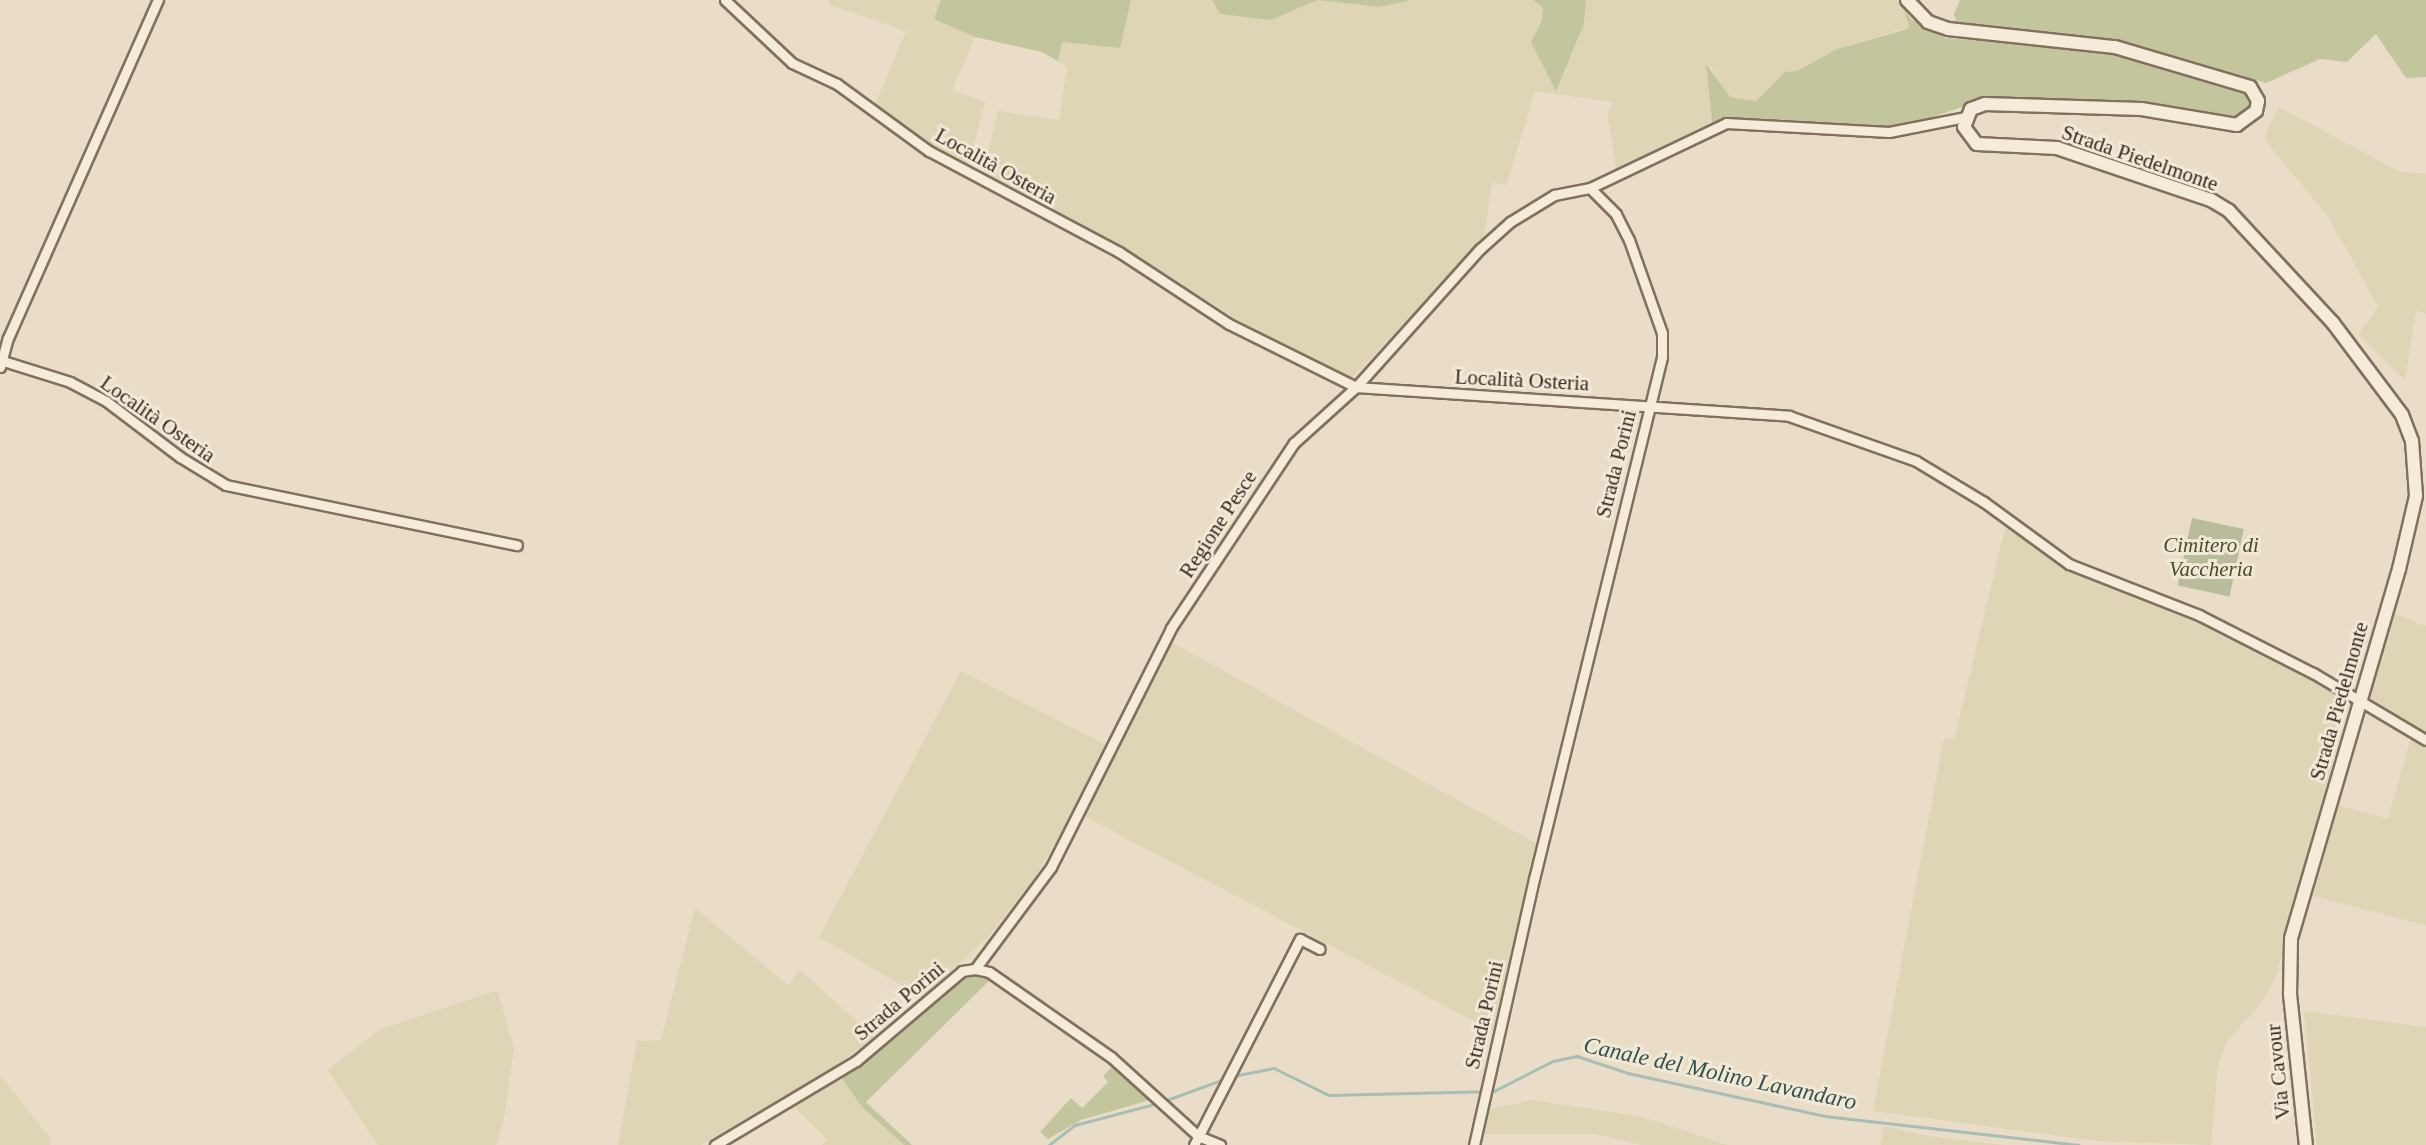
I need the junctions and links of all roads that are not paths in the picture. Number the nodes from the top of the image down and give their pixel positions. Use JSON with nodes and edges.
{"nodes":[{"id":1,"x":158,"y":0,"type":"edge"},
{"id":2,"x":725,"y":0,"type":"edge"},
{"id":3,"x":1907,"y":0,"type":"edge"},
{"id":4,"x":1965,"y":117,"type":"junction"},
{"id":5,"x":1590,"y":188,"type":"junction"},
{"id":6,"x":0,"y":362,"type":"edge"},
{"id":7,"x":1356,"y":387,"type":"junction"},
{"id":8,"x":1647,"y":407,"type":"junction"},
{"id":9,"x":517,"y":545,"type":"dead end"},
{"id":10,"x":2360,"y":699,"type":"junction"},
{"id":11,"x":2426,"y":740,"type":"edge"},
{"id":12,"x":1320,"y":950,"type":"dead end"},
{"id":13,"x":975,"y":969,"type":"junction"},
{"id":14,"x":2290,"y":994,"type":"joint"},
{"id":15,"x":1196,"y":1141,"type":"edge"},
{"id":16,"x":715,"y":1145,"type":"edge"},
{"id":17,"x":1220,"y":1145,"type":"edge"},
{"id":18,"x":1474,"y":1145,"type":"edge"},
{"id":19,"x":2306,"y":1145,"type":"edge"}],
"edges":[{"from":1,"to":6,"type":"street","name":"Località Osteria"},
{"from":2,"to":7,"type":"street","name":"Località Osteria"},
{"from":3,"to":4,"type":"street","name":"Strada Piedelmonte"},
{"from":4,"to":5,"type":"street"},
{"from":4,"to":10,"type":"street","name":"Strada Piedelmonte"},
{"from":5,"to":7,"type":"street","name":"Regione Pesce"},
{"from":5,"to":8,"type":"street","name":"Strada Porini"},
{"from":6,"to":9,"type":"street","name":"Località Osteria"},
{"from":7,"to":8,"type":"street","name":"Località Osteria"},
{"from":7,"to":13,"type":"street","name":"Regione Pesce"},
{"from":8,"to":10,"type":"street","name":"Località Osteria"},
{"from":8,"to":18,"type":"street","name":"Strada Porini"},
{"from":10,"to":11,"type":"street","name":"Località Osteria"},
{"from":10,"to":14,"type":"street","name":"Strada Piedelmonte"},
{"from":12,"to":15,"type":"street"},
{"from":13,"to":15,"type":"street","name":"Strada Porini"},
{"from":13,"to":16,"type":"street","name":"Strada Porini"},
{"from":14,"to":19,"type":"street","name":"Via Cavour"},
{"from":15,"to":17,"type":"street","name":"Strada Porini"}]}
